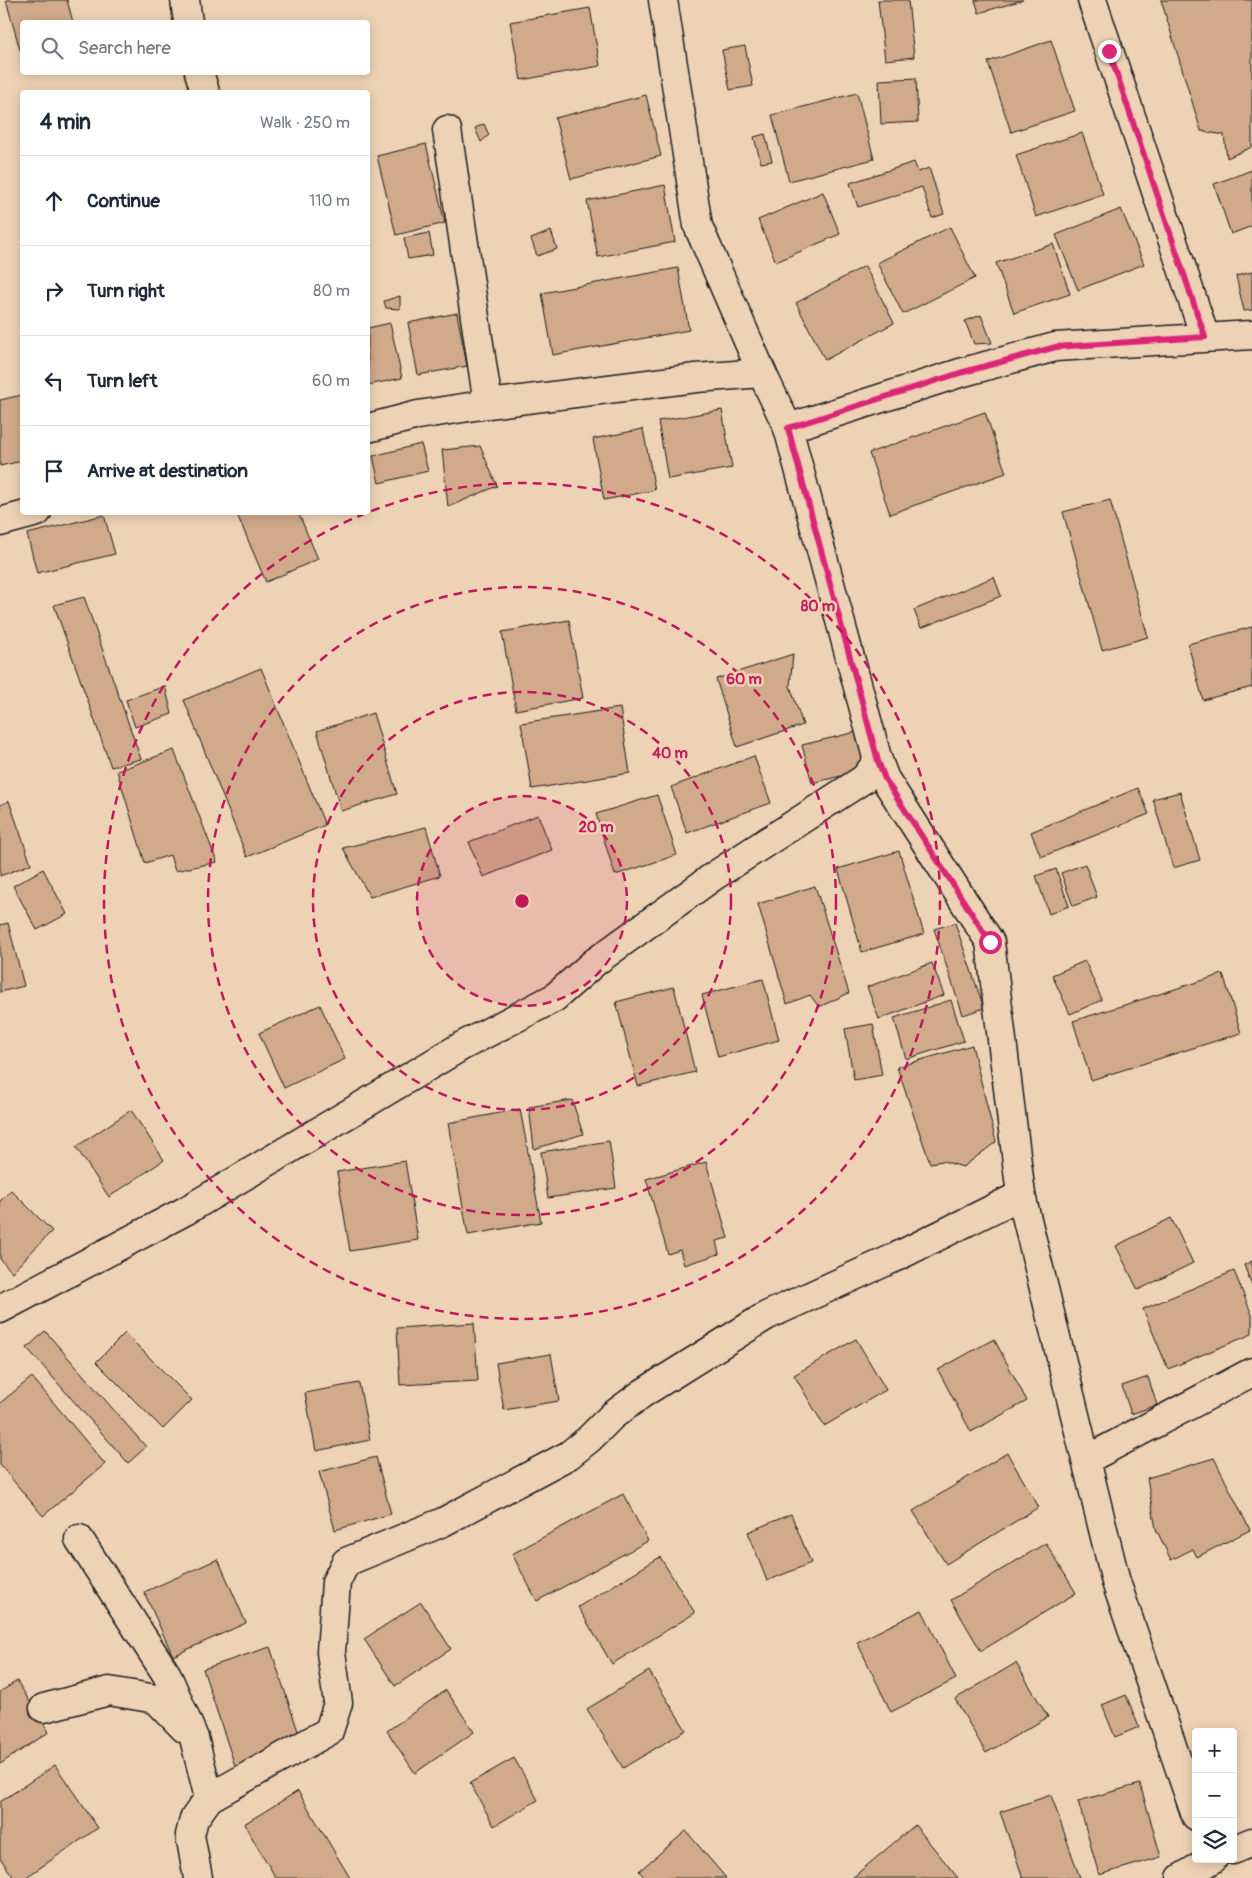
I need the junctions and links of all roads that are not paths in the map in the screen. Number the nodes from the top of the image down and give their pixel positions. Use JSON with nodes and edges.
{"nodes":[{"id":1,"x":185,"y":0,"type":"edge"},
{"id":2,"x":663,"y":0,"type":"edge"},
{"id":3,"x":1092,"y":0,"type":"edge"},
{"id":4,"x":188,"y":20,"type":"edge"},
{"id":5,"x":200,"y":75,"type":"edge"},
{"id":6,"x":204,"y":90,"type":"edge"},
{"id":7,"x":447,"y":130,"type":"dead end"},
{"id":8,"x":1252,"y":335,"type":"edge"},
{"id":9,"x":1205,"y":337,"type":"junction"},
{"id":10,"x":762,"y":373,"type":"junction"},
{"id":11,"x":488,"y":404,"type":"junction"},
{"id":12,"x":370,"y":427,"type":"edge"},
{"id":13,"x":788,"y":428,"type":"junction"},
{"id":14,"x":26,"y":515,"type":"edge"},
{"id":15,"x":0,"y":522,"type":"edge"},
{"id":16,"x":878,"y":761,"type":"junction"},
{"id":17,"x":1020,"y":1195,"type":"junction"},
{"id":18,"x":0,"y":1309,"type":"edge"},
{"id":19,"x":1252,"y":1372,"type":"edge"},
{"id":20,"x":1086,"y":1460,"type":"junction"},
{"id":21,"x":79,"y":1539,"type":"dead end"},
{"id":22,"x":44,"y":1708,"type":"dead end"},
{"id":23,"x":194,"y":1738,"type":"junction"},
{"id":24,"x":209,"y":1798,"type":"junction"},
{"id":25,"x":1192,"y":1804,"type":"edge"},
{"id":26,"x":1252,"y":1842,"type":"edge"},
{"id":27,"x":1237,"y":1848,"type":"edge"},
{"id":28,"x":1207,"y":1863,"type":"edge"},
{"id":29,"x":198,"y":1878,"type":"edge"},
{"id":30,"x":1181,"y":1878,"type":"edge"}],
"edges":[{"from":1,"to":4,"type":"street"},
{"from":2,"to":10,"type":"street"},
{"from":3,"to":9,"type":"street"},
{"from":5,"to":6,"type":"street"},
{"from":7,"to":11,"type":"street"},
{"from":8,"to":9,"type":"street"},
{"from":9,"to":13,"type":"street"},
{"from":10,"to":11,"type":"street"},
{"from":10,"to":13,"type":"street"},
{"from":11,"to":12,"type":"street"},
{"from":13,"to":16,"type":"street"},
{"from":14,"to":15,"type":"street"},
{"from":16,"to":17,"type":"street"},
{"from":16,"to":18,"type":"street"},
{"from":17,"to":20,"type":"street"},
{"from":17,"to":24,"type":"street"},
{"from":19,"to":20,"type":"street"},
{"from":20,"to":25,"type":"street"},
{"from":21,"to":23,"type":"street"},
{"from":22,"to":23,"type":"street"},
{"from":23,"to":24,"type":"street"},
{"from":24,"to":29,"type":"street"},
{"from":26,"to":27,"type":"street"},
{"from":28,"to":30,"type":"street"}]}
